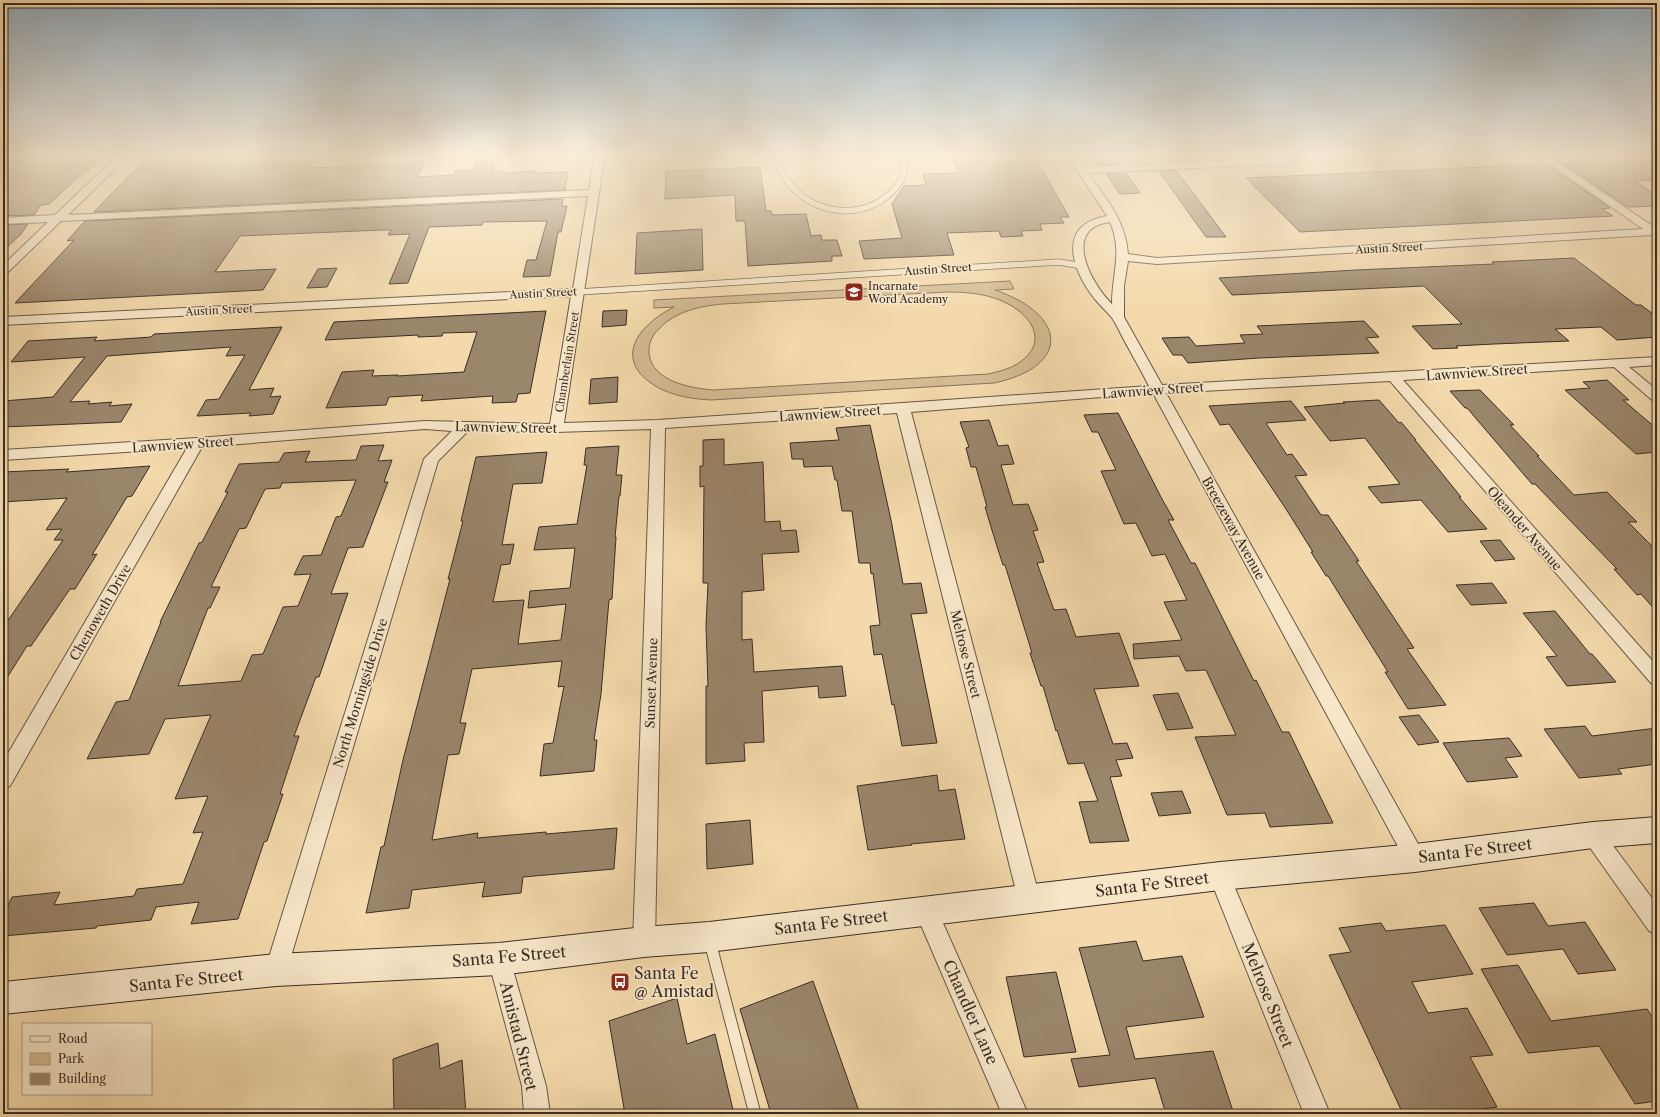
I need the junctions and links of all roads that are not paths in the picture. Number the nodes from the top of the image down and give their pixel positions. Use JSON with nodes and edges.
{"nodes":[{"id":1,"x":69,"y":206,"type":"edge"},
{"id":2,"x":322,"y":206,"type":"edge"},
{"id":3,"x":592,"y":206,"type":"edge"},
{"id":4,"x":818,"y":206,"type":"edge"},
{"id":5,"x":868,"y":206,"type":"edge"},
{"id":6,"x":1106,"y":206,"type":"edge"},
{"id":7,"x":1617,"y":206,"type":"edge"},
{"id":8,"x":1114,"y":218,"type":"junction"},
{"id":9,"x":56,"y":219,"type":"junction"},
{"id":10,"x":3,"y":221,"type":"edge"},
{"id":11,"x":1656,"y":233,"type":"edge"},
{"id":12,"x":1123,"y":257,"type":"junction"},
{"id":13,"x":1082,"y":266,"type":"junction"},
{"id":14,"x":3,"y":271,"type":"edge"},
{"id":15,"x":578,"y":292,"type":"junction"},
{"id":16,"x":1118,"y":317,"type":"junction"},
{"id":17,"x":3,"y":321,"type":"edge"},
{"id":18,"x":1657,"y":361,"type":"edge"},
{"id":19,"x":1617,"y":363,"type":"junction"},
{"id":20,"x":1393,"y":377,"type":"junction"},
{"id":21,"x":1158,"y":389,"type":"junction"},
{"id":22,"x":1657,"y":397,"type":"edge"},
{"id":23,"x":903,"y":408,"type":"junction"},
{"id":24,"x":658,"y":424,"type":"junction"},
{"id":25,"x":464,"y":427,"type":"junction"},
{"id":26,"x":556,"y":428,"type":"junction"},
{"id":27,"x":197,"y":443,"type":"junction"},
{"id":28,"x":3,"y":455,"type":"edge"},
{"id":29,"x":1657,"y":678,"type":"edge"},
{"id":30,"x":3,"y":780,"type":"edge"},
{"id":31,"x":1657,"y":830,"type":"edge"},
{"id":32,"x":1593,"y":835,"type":"junction"},
{"id":33,"x":1415,"y":858,"type":"junction"},
{"id":34,"x":1220,"y":876,"type":"junction"},
{"id":35,"x":1029,"y":899,"type":"junction"},
{"id":36,"x":926,"y":911,"type":"junction"},
{"id":37,"x":1657,"y":924,"type":"edge"},
{"id":38,"x":709,"y":937,"type":"junction"},
{"id":39,"x":644,"y":942,"type":"junction"},
{"id":40,"x":499,"y":959,"type":"junction"},
{"id":41,"x":276,"y":970,"type":"junction"},
{"id":42,"x":3,"y":998,"type":"edge"},
{"id":43,"x":537,"y":1114,"type":"edge"},
{"id":44,"x":755,"y":1114,"type":"edge"},
{"id":45,"x":1015,"y":1114,"type":"edge"},
{"id":46,"x":1317,"y":1114,"type":"edge"}],
"edges":[{"from":1,"to":9,"type":"street"},
{"from":2,"to":9,"type":"street"},
{"from":3,"to":15,"type":"street","name":"Chamberlain Street"},
{"from":4,"to":5,"type":"lane"},
{"from":6,"to":8,"type":"street"},
{"from":7,"to":11,"type":"street"},
{"from":8,"to":12,"type":"street"},
{"from":8,"to":13,"type":"street","name":"Breezeway Avenue"},
{"from":9,"to":10,"type":"street"},
{"from":9,"to":14,"type":"street"},
{"from":11,"to":12,"type":"street","name":"Austin Street"},
{"from":12,"to":16,"type":"street"},
{"from":13,"to":15,"type":"lane","name":"Austin Street"},
{"from":13,"to":16,"type":"street","name":"Breezeway Avenue"},
{"from":15,"to":17,"type":"street","name":"Austin Street"},
{"from":15,"to":26,"type":"street","name":"Chamberlain Street"},
{"from":16,"to":21,"type":"street","name":"Breezeway Avenue"},
{"from":18,"to":19,"type":"street","name":"Lawnview Street"},
{"from":19,"to":20,"type":"street","name":"Lawnview Street"},
{"from":19,"to":22,"type":"street"},
{"from":20,"to":21,"type":"street","name":"Lawnview Street"},
{"from":20,"to":29,"type":"street","name":"Oleander Avenue"},
{"from":21,"to":23,"type":"street","name":"Lawnview Street"},
{"from":21,"to":33,"type":"street","name":"Breezeway Avenue"},
{"from":23,"to":24,"type":"street","name":"Lawnview Street"},
{"from":23,"to":35,"type":"street","name":"Melrose Street"},
{"from":24,"to":26,"type":"street","name":"Lawnview Street"},
{"from":24,"to":39,"type":"street","name":"Sunset Avenue"},
{"from":25,"to":26,"type":"street","name":"Lawnview Street"},
{"from":25,"to":27,"type":"street","name":"Lawnview Street"},
{"from":25,"to":41,"type":"street","name":"North Morningside Drive"},
{"from":27,"to":28,"type":"street","name":"Lawnview Street"},
{"from":27,"to":30,"type":"street","name":"Chenoweth Drive"},
{"from":31,"to":32,"type":"main road","name":"Santa Fe Street"},
{"from":32,"to":33,"type":"main road","name":"Santa Fe Street"},
{"from":32,"to":37,"type":"street"},
{"from":33,"to":34,"type":"main road","name":"Santa Fe Street"},
{"from":34,"to":35,"type":"main road","name":"Santa Fe Street"},
{"from":34,"to":46,"type":"street","name":"Melrose Street"},
{"from":35,"to":36,"type":"main road","name":"Santa Fe Street"},
{"from":36,"to":38,"type":"main road","name":"Santa Fe Street"},
{"from":36,"to":45,"type":"street","name":"Chandler Lane"},
{"from":38,"to":39,"type":"main road","name":"Santa Fe Street"},
{"from":38,"to":44,"type":"lane"},
{"from":39,"to":40,"type":"main road","name":"Santa Fe Street"},
{"from":40,"to":41,"type":"main road","name":"Santa Fe Street"},
{"from":40,"to":43,"type":"street","name":"Amistad Street"},
{"from":41,"to":42,"type":"main road","name":"Santa Fe Street"}]}
